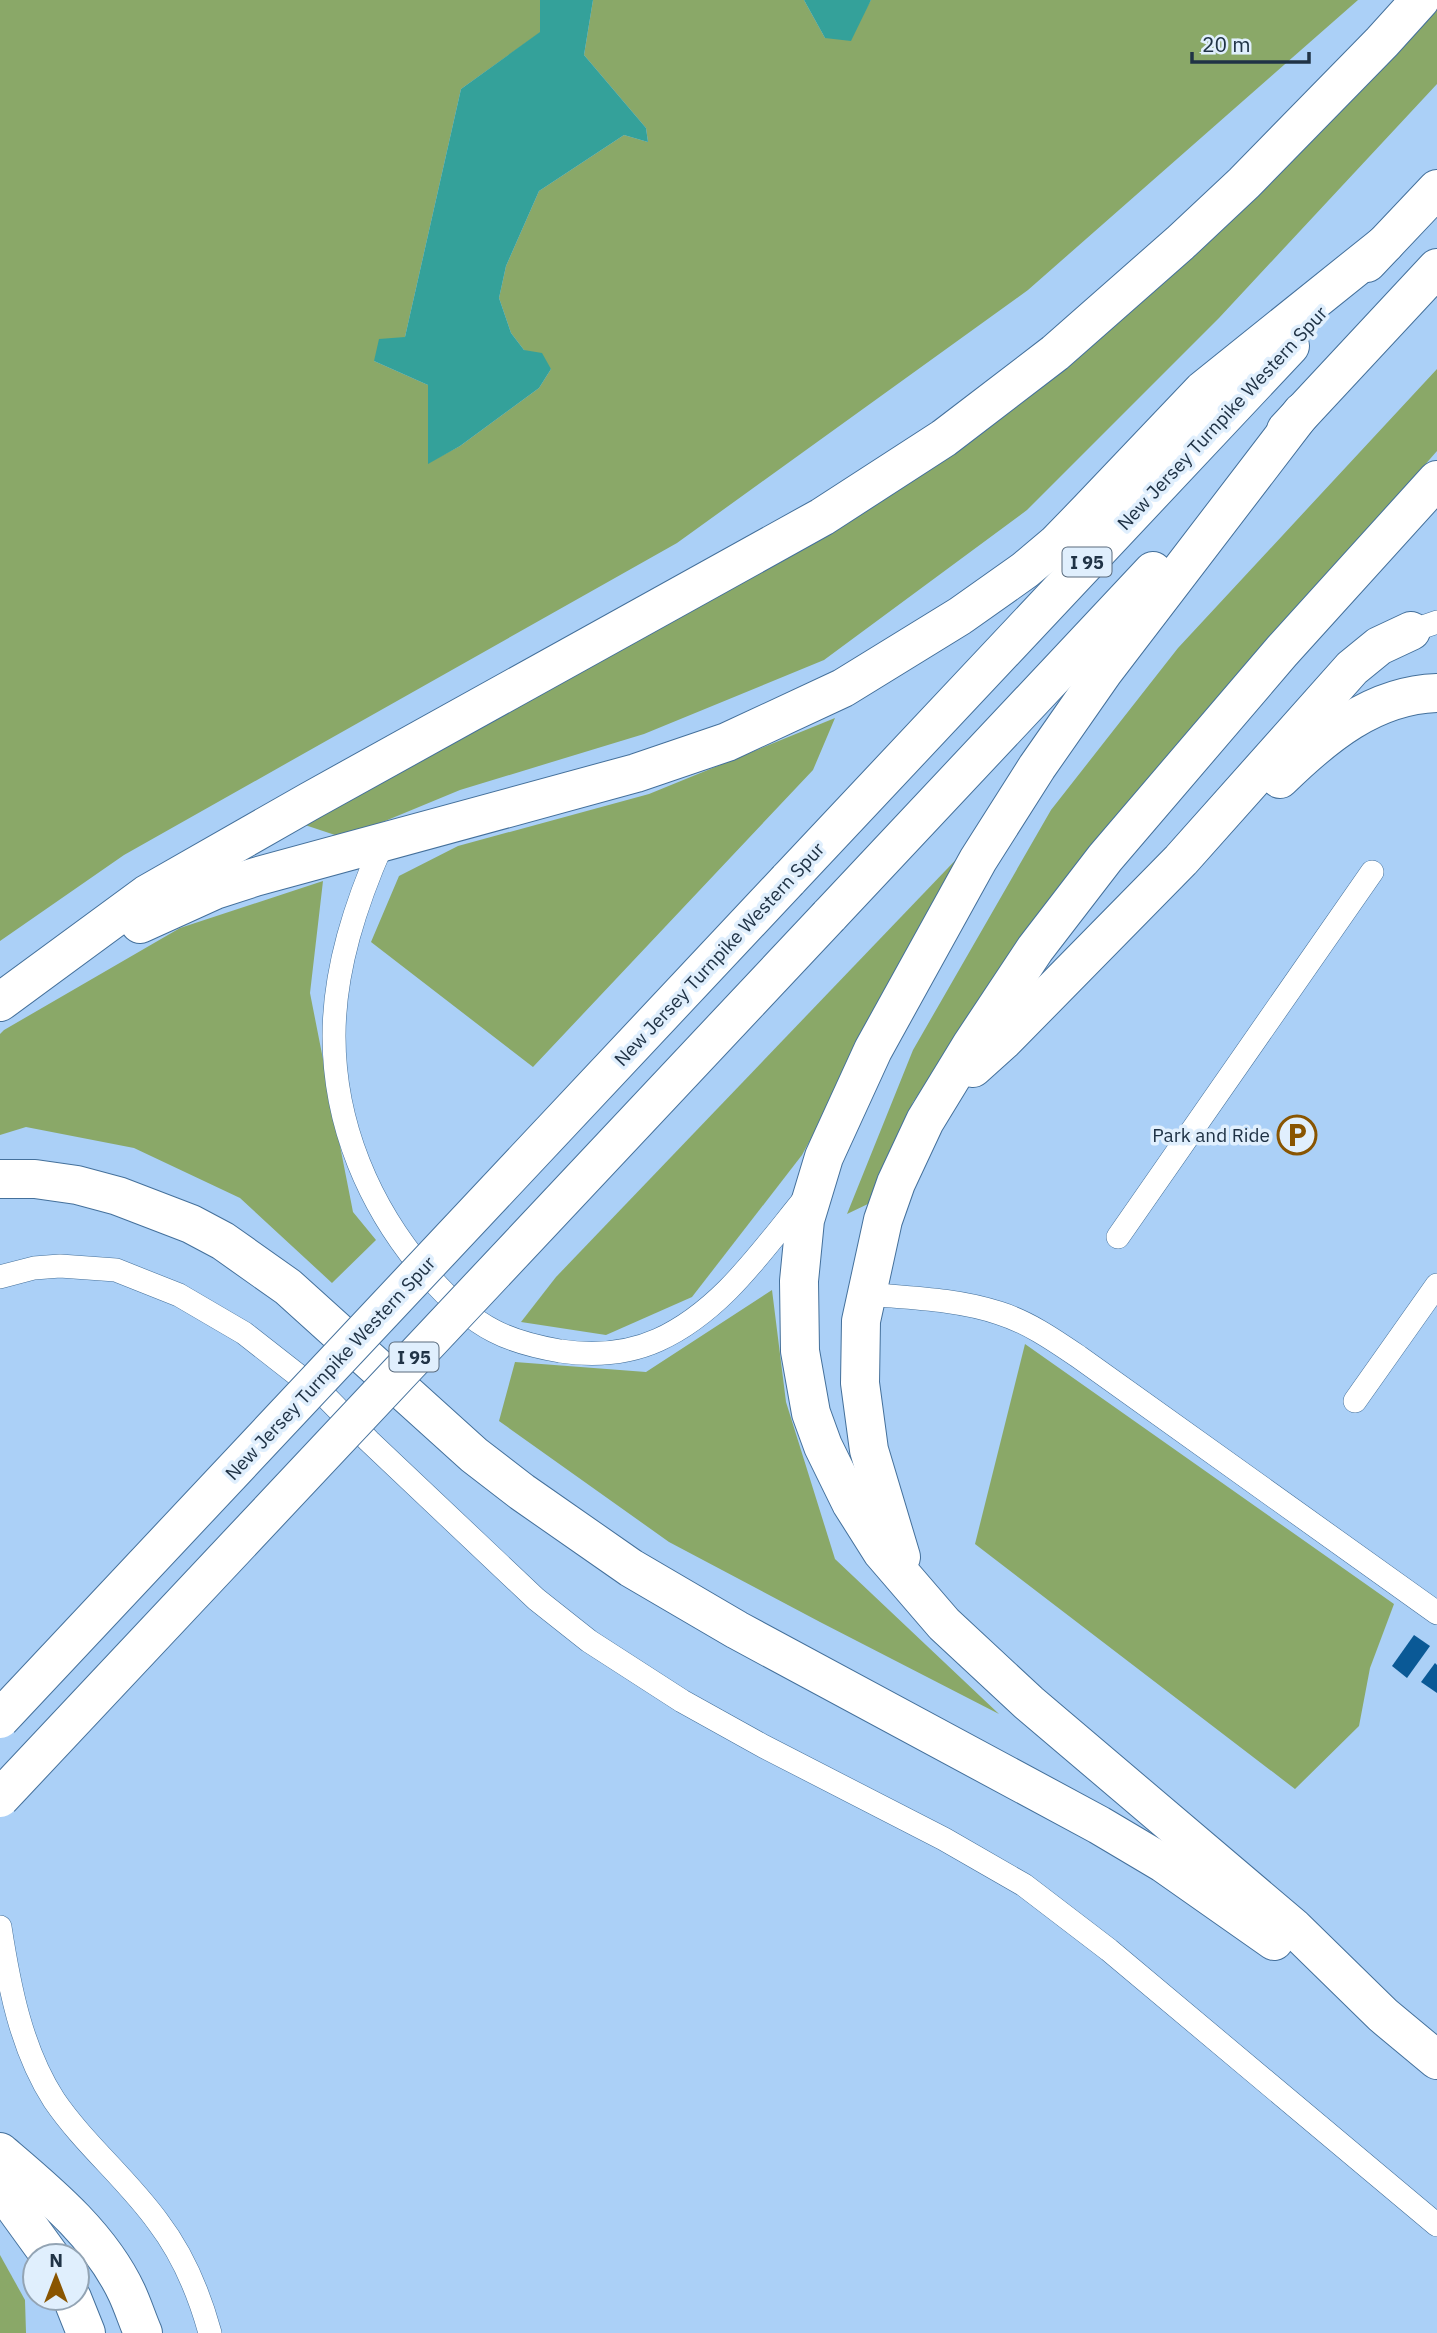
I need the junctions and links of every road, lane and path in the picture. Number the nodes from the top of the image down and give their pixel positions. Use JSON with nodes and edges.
{"nodes":[{"id":1,"x":1420,"y":0,"type":"edge"},
{"id":2,"x":1437,"y":189,"type":"edge"},
{"id":3,"x":1385,"y":244,"type":"junction"},
{"id":4,"x":1437,"y":268,"type":"edge"},
{"id":5,"x":1302,"y":412,"type":"junction"},
{"id":6,"x":1437,"y":480,"type":"edge"},
{"id":7,"x":1428,"y":629,"type":"edge"},
{"id":8,"x":1437,"y":693,"type":"edge"},
{"id":9,"x":383,"y":842,"type":"junction"},
{"id":10,"x":1181,"y":860,"type":"junction"},
{"id":11,"x":1372,"y":872,"type":"dead end"},
{"id":12,"x":14,"y":992,"type":"edge"},
{"id":13,"x":940,"y":1098,"type":"junction"},
{"id":14,"x":0,"y":1179,"type":"edge"},
{"id":15,"x":814,"y":1187,"type":"junction"},
{"id":16,"x":1118,"y":1237,"type":"dead end"},
{"id":17,"x":0,"y":1277,"type":"edge"},
{"id":18,"x":1437,"y":1285,"type":"edge"},
{"id":19,"x":866,"y":1294,"type":"junction"},
{"id":20,"x":1355,"y":1401,"type":"dead end"},
{"id":21,"x":920,"y":1596,"type":"junction"},
{"id":22,"x":1437,"y":1613,"type":"edge"},
{"id":23,"x":0,"y":1719,"type":"edge"},
{"id":24,"x":0,"y":1798,"type":"edge"},
{"id":25,"x":0,"y":1927,"type":"edge"},
{"id":26,"x":1383,"y":2015,"type":"junction"},
{"id":27,"x":1437,"y":2060,"type":"edge"},
{"id":28,"x":0,"y":2152,"type":"edge"},
{"id":29,"x":0,"y":2187,"type":"edge"},
{"id":30,"x":1437,"y":2225,"type":"edge"},
{"id":31,"x":40,"y":2242,"type":"edge"},
{"id":32,"x":78,"y":2312,"type":"edge"},
{"id":33,"x":86,"y":2333,"type":"edge"},
{"id":34,"x":143,"y":2333,"type":"edge"},
{"id":35,"x":210,"y":2333,"type":"edge"}],
"edges":[{"from":1,"to":12,"type":"highway"},
{"from":2,"to":3,"type":"highway","name":"New Jersey Turnpike Western Spur","number":"I 95"},
{"from":3,"to":9,"type":"highway"},
{"from":3,"to":23,"type":"highway","name":"New Jersey Turnpike Western Spur","number":"I 95","bridge":true},
{"from":4,"to":5,"type":"highway","number":"I 95"},
{"from":5,"to":15,"type":"highway"},
{"from":5,"to":24,"type":"highway","number":"I 95","bridge":true},
{"from":6,"to":13,"type":"highway"},
{"from":7,"to":10,"type":"highway"},
{"from":8,"to":10,"type":"highway"},
{"from":9,"to":12,"type":"highway"},
{"from":9,"to":15,"type":"lane"},
{"from":10,"to":13,"type":"highway"},
{"from":11,"to":16,"type":"lane"},
{"from":13,"to":19,"type":"highway"},
{"from":14,"to":26,"type":"highway"},
{"from":15,"to":21,"type":"highway"},
{"from":17,"to":30,"type":"lane"},
{"from":18,"to":20,"type":"lane"},
{"from":19,"to":21,"type":"highway"},
{"from":19,"to":22,"type":"lane"},
{"from":21,"to":26,"type":"highway"},
{"from":25,"to":35,"type":"lane"},
{"from":26,"to":27,"type":"highway"},
{"from":28,"to":34,"type":"highway"},
{"from":29,"to":31,"type":"highway"},
{"from":32,"to":33,"type":"highway"}]}
